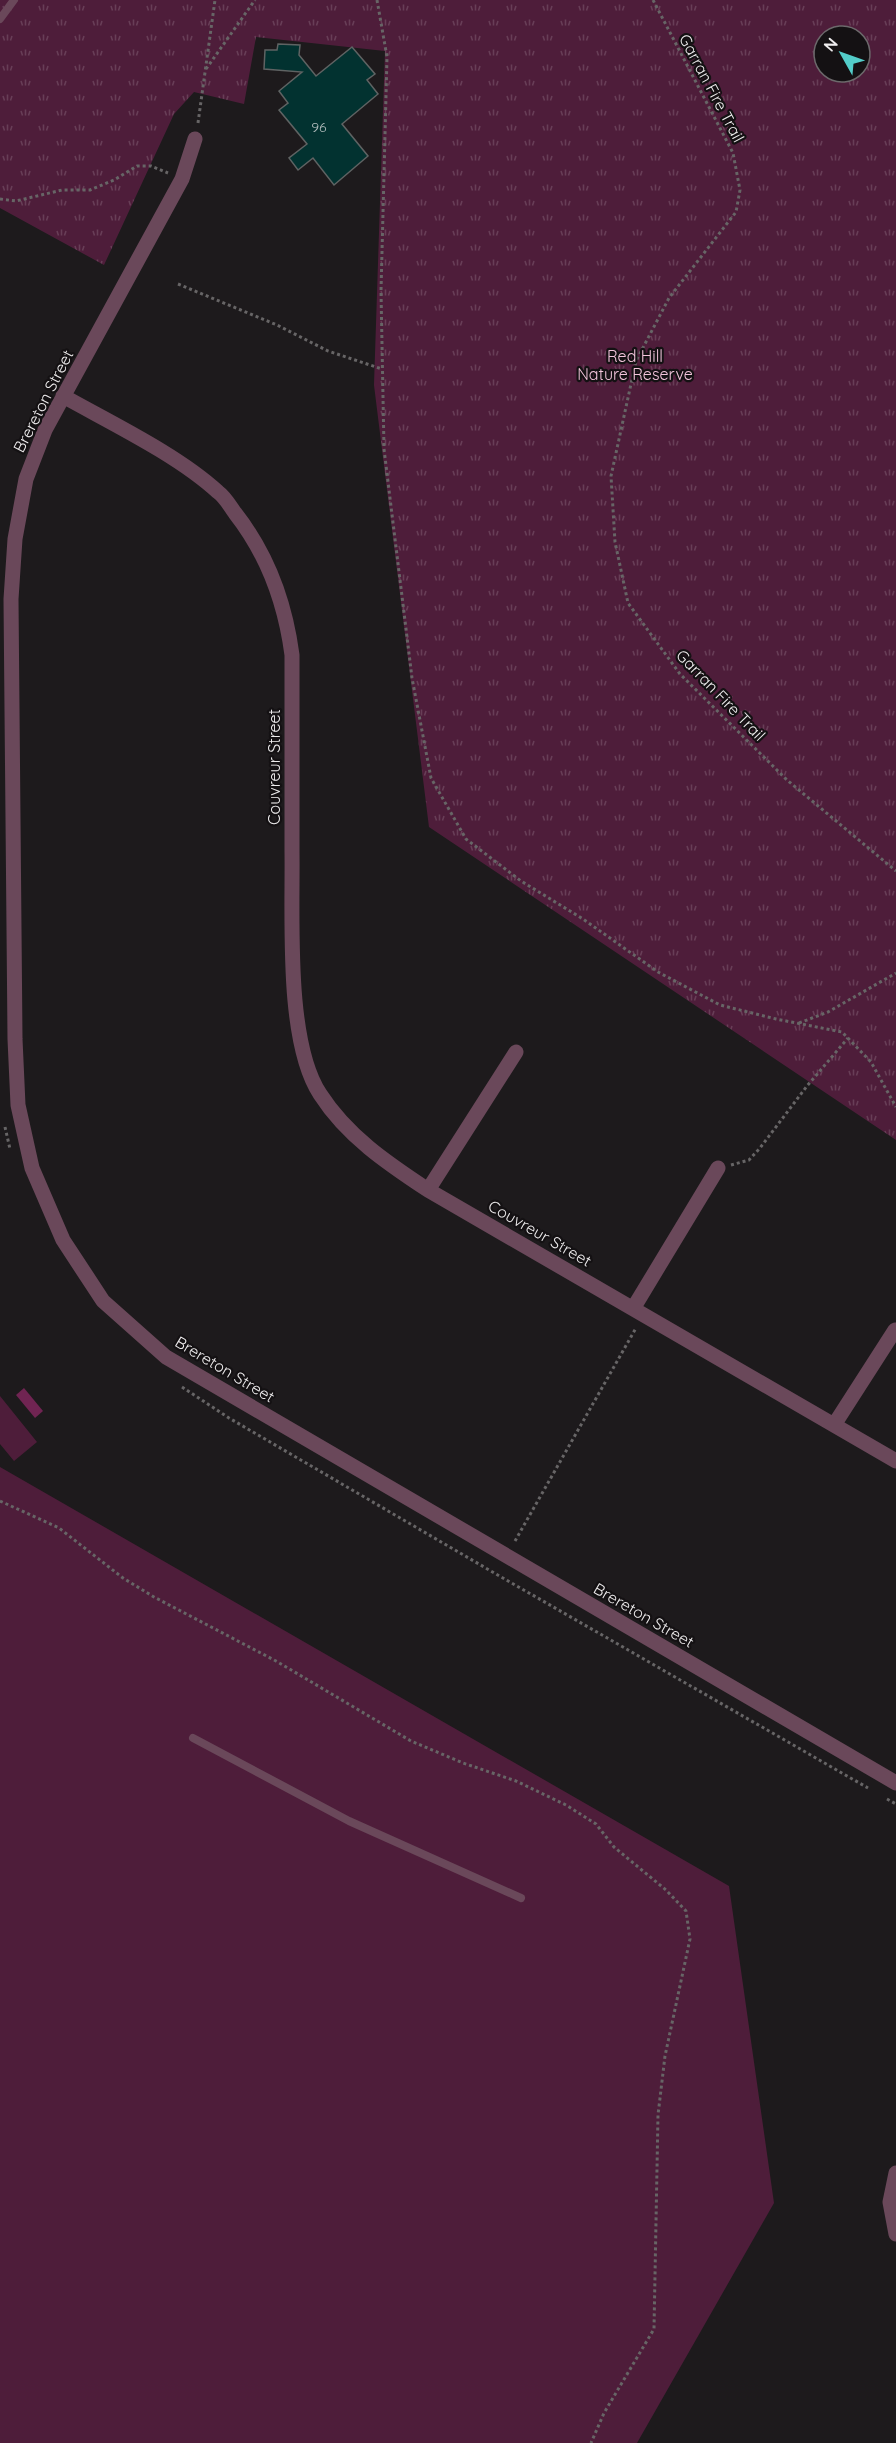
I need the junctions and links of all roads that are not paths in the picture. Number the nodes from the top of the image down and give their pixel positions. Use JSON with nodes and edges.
{"nodes":[{"id":1,"x":14,"y":0,"type":"edge"},
{"id":2,"x":0,"y":19,"type":"edge"},
{"id":3,"x":195,"y":139,"type":"road end"},
{"id":4,"x":63,"y":396,"type":"junction"},
{"id":5,"x":516,"y":1052,"type":"dead end"},
{"id":6,"x":718,"y":1168,"type":"road end"},
{"id":7,"x":428,"y":1190,"type":"junction"},
{"id":8,"x":640,"y":1310,"type":"junction"},
{"id":9,"x":895,"y":1329,"type":"edge"},
{"id":10,"x":834,"y":1425,"type":"junction"},
{"id":11,"x":896,"y":1461,"type":"edge"},
{"id":12,"x":193,"y":1738,"type":"dead end"},
{"id":13,"x":896,"y":1783,"type":"edge"},
{"id":14,"x":521,"y":1898,"type":"dead end"},
{"id":15,"x":896,"y":2173,"type":"edge"},
{"id":16,"x":896,"y":2234,"type":"edge"}],
"edges":[{"from":1,"to":2,"type":"lane"},
{"from":3,"to":4,"type":"street","name":"Brereton Street"},
{"from":4,"to":7,"type":"street","name":"Couvreur Street"},
{"from":4,"to":13,"type":"street","name":"Brereton Street"},
{"from":5,"to":7,"type":"street"},
{"from":6,"to":8,"type":"street"},
{"from":7,"to":8,"type":"street","name":"Couvreur Street"},
{"from":8,"to":10,"type":"street","name":"Couvreur Street"},
{"from":9,"to":10,"type":"street"},
{"from":10,"to":11,"type":"street","name":"Couvreur Street"},
{"from":12,"to":14,"type":"lane"},
{"from":15,"to":16,"type":"street"}]}
